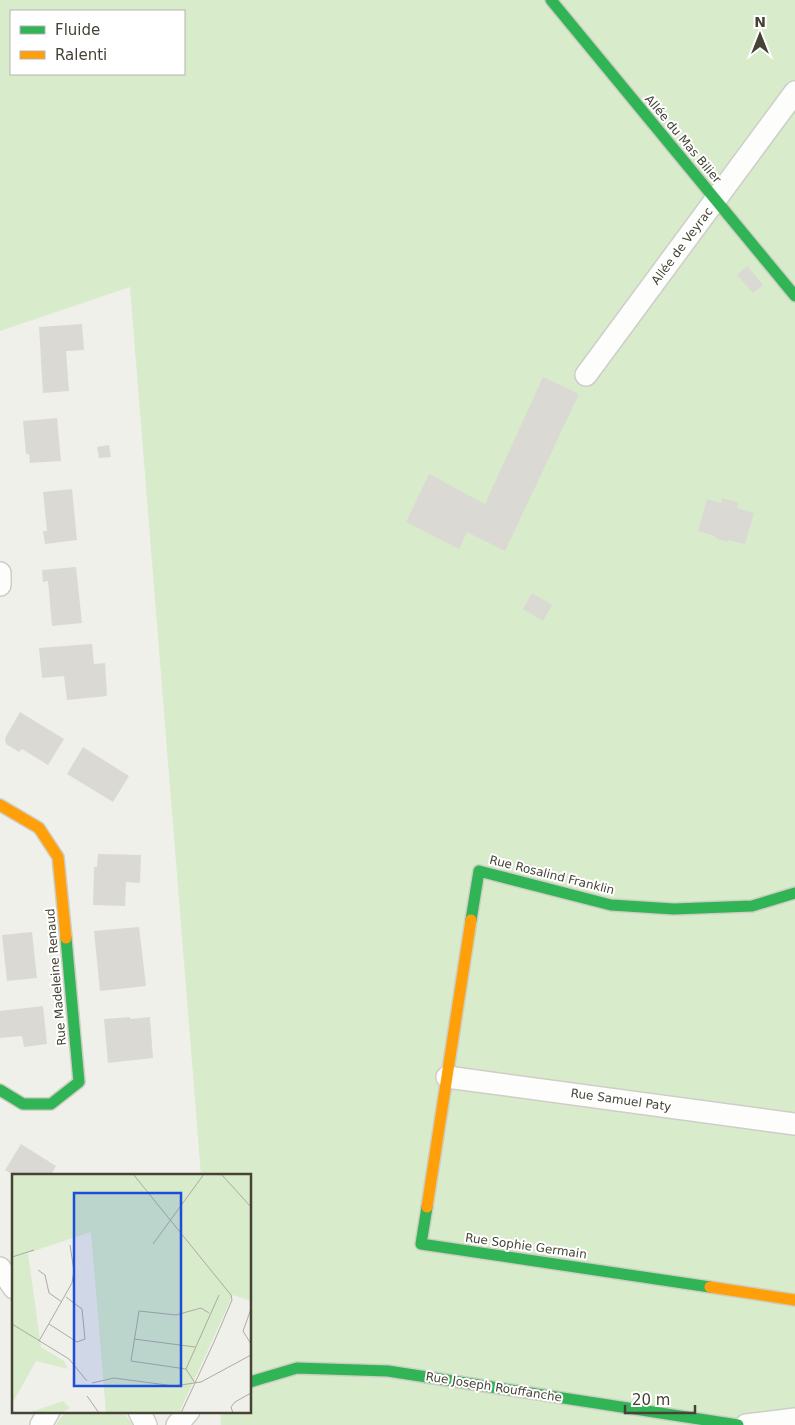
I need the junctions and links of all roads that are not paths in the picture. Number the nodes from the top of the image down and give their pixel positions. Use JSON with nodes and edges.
{"nodes":[{"id":1,"x":551,"y":0,"type":"edge"},
{"id":2,"x":795,"y":92,"type":"edge"},
{"id":3,"x":716,"y":201,"type":"junction"},
{"id":4,"x":795,"y":296,"type":"edge"},
{"id":5,"x":586,"y":375,"type":"dead end"},
{"id":6,"x":0,"y":573,"type":"edge"},
{"id":7,"x":0,"y":585,"type":"edge"},
{"id":8,"x":0,"y":805,"type":"edge"},
{"id":9,"x":795,"y":893,"type":"edge"},
{"id":10,"x":447,"y":1077,"type":"junction"},
{"id":11,"x":0,"y":1090,"type":"edge"},
{"id":12,"x":795,"y":1124,"type":"edge"},
{"id":13,"x":0,"y":1268,"type":"edge"},
{"id":14,"x":12,"y":1285,"type":"edge"},
{"id":15,"x":795,"y":1300,"type":"edge"},
{"id":16,"x":251,"y":1382,"type":"edge"},
{"id":17,"x":140,"y":1412,"type":"edge"},
{"id":18,"x":188,"y":1412,"type":"edge"},
{"id":19,"x":795,"y":1419,"type":"edge"},
{"id":20,"x":146,"y":1425,"type":"edge"},
{"id":21,"x":177,"y":1425,"type":"edge"},
{"id":22,"x":738,"y":1425,"type":"edge"},
{"id":23,"x":746,"y":1425,"type":"edge"}],
"edges":[{"from":1,"to":3,"type":"street","name":"Allée du Mas Bilier"},
{"from":2,"to":3,"type":"street","name":"Allée de Veyrac"},
{"from":3,"to":4,"type":"street","name":"Allée du Mas Bilier"},
{"from":3,"to":5,"type":"street","name":"Allée de Veyrac"},
{"from":6,"to":7,"type":"street"},
{"from":8,"to":11,"type":"street","name":"Rue Madeleine Renaud"},
{"from":9,"to":10,"type":"street","name":"Rue Rosalind Franklin"},
{"from":10,"to":12,"type":"street","name":"Rue Samuel Paty"},
{"from":10,"to":15,"type":"street","name":"Rue Sophie Germain"},
{"from":13,"to":14,"type":"street"},
{"from":16,"to":22,"type":"street","name":"Rue Joseph Rouffanche"},
{"from":17,"to":20,"type":"street"},
{"from":18,"to":21,"type":"street"},
{"from":19,"to":23,"type":"street"}]}
